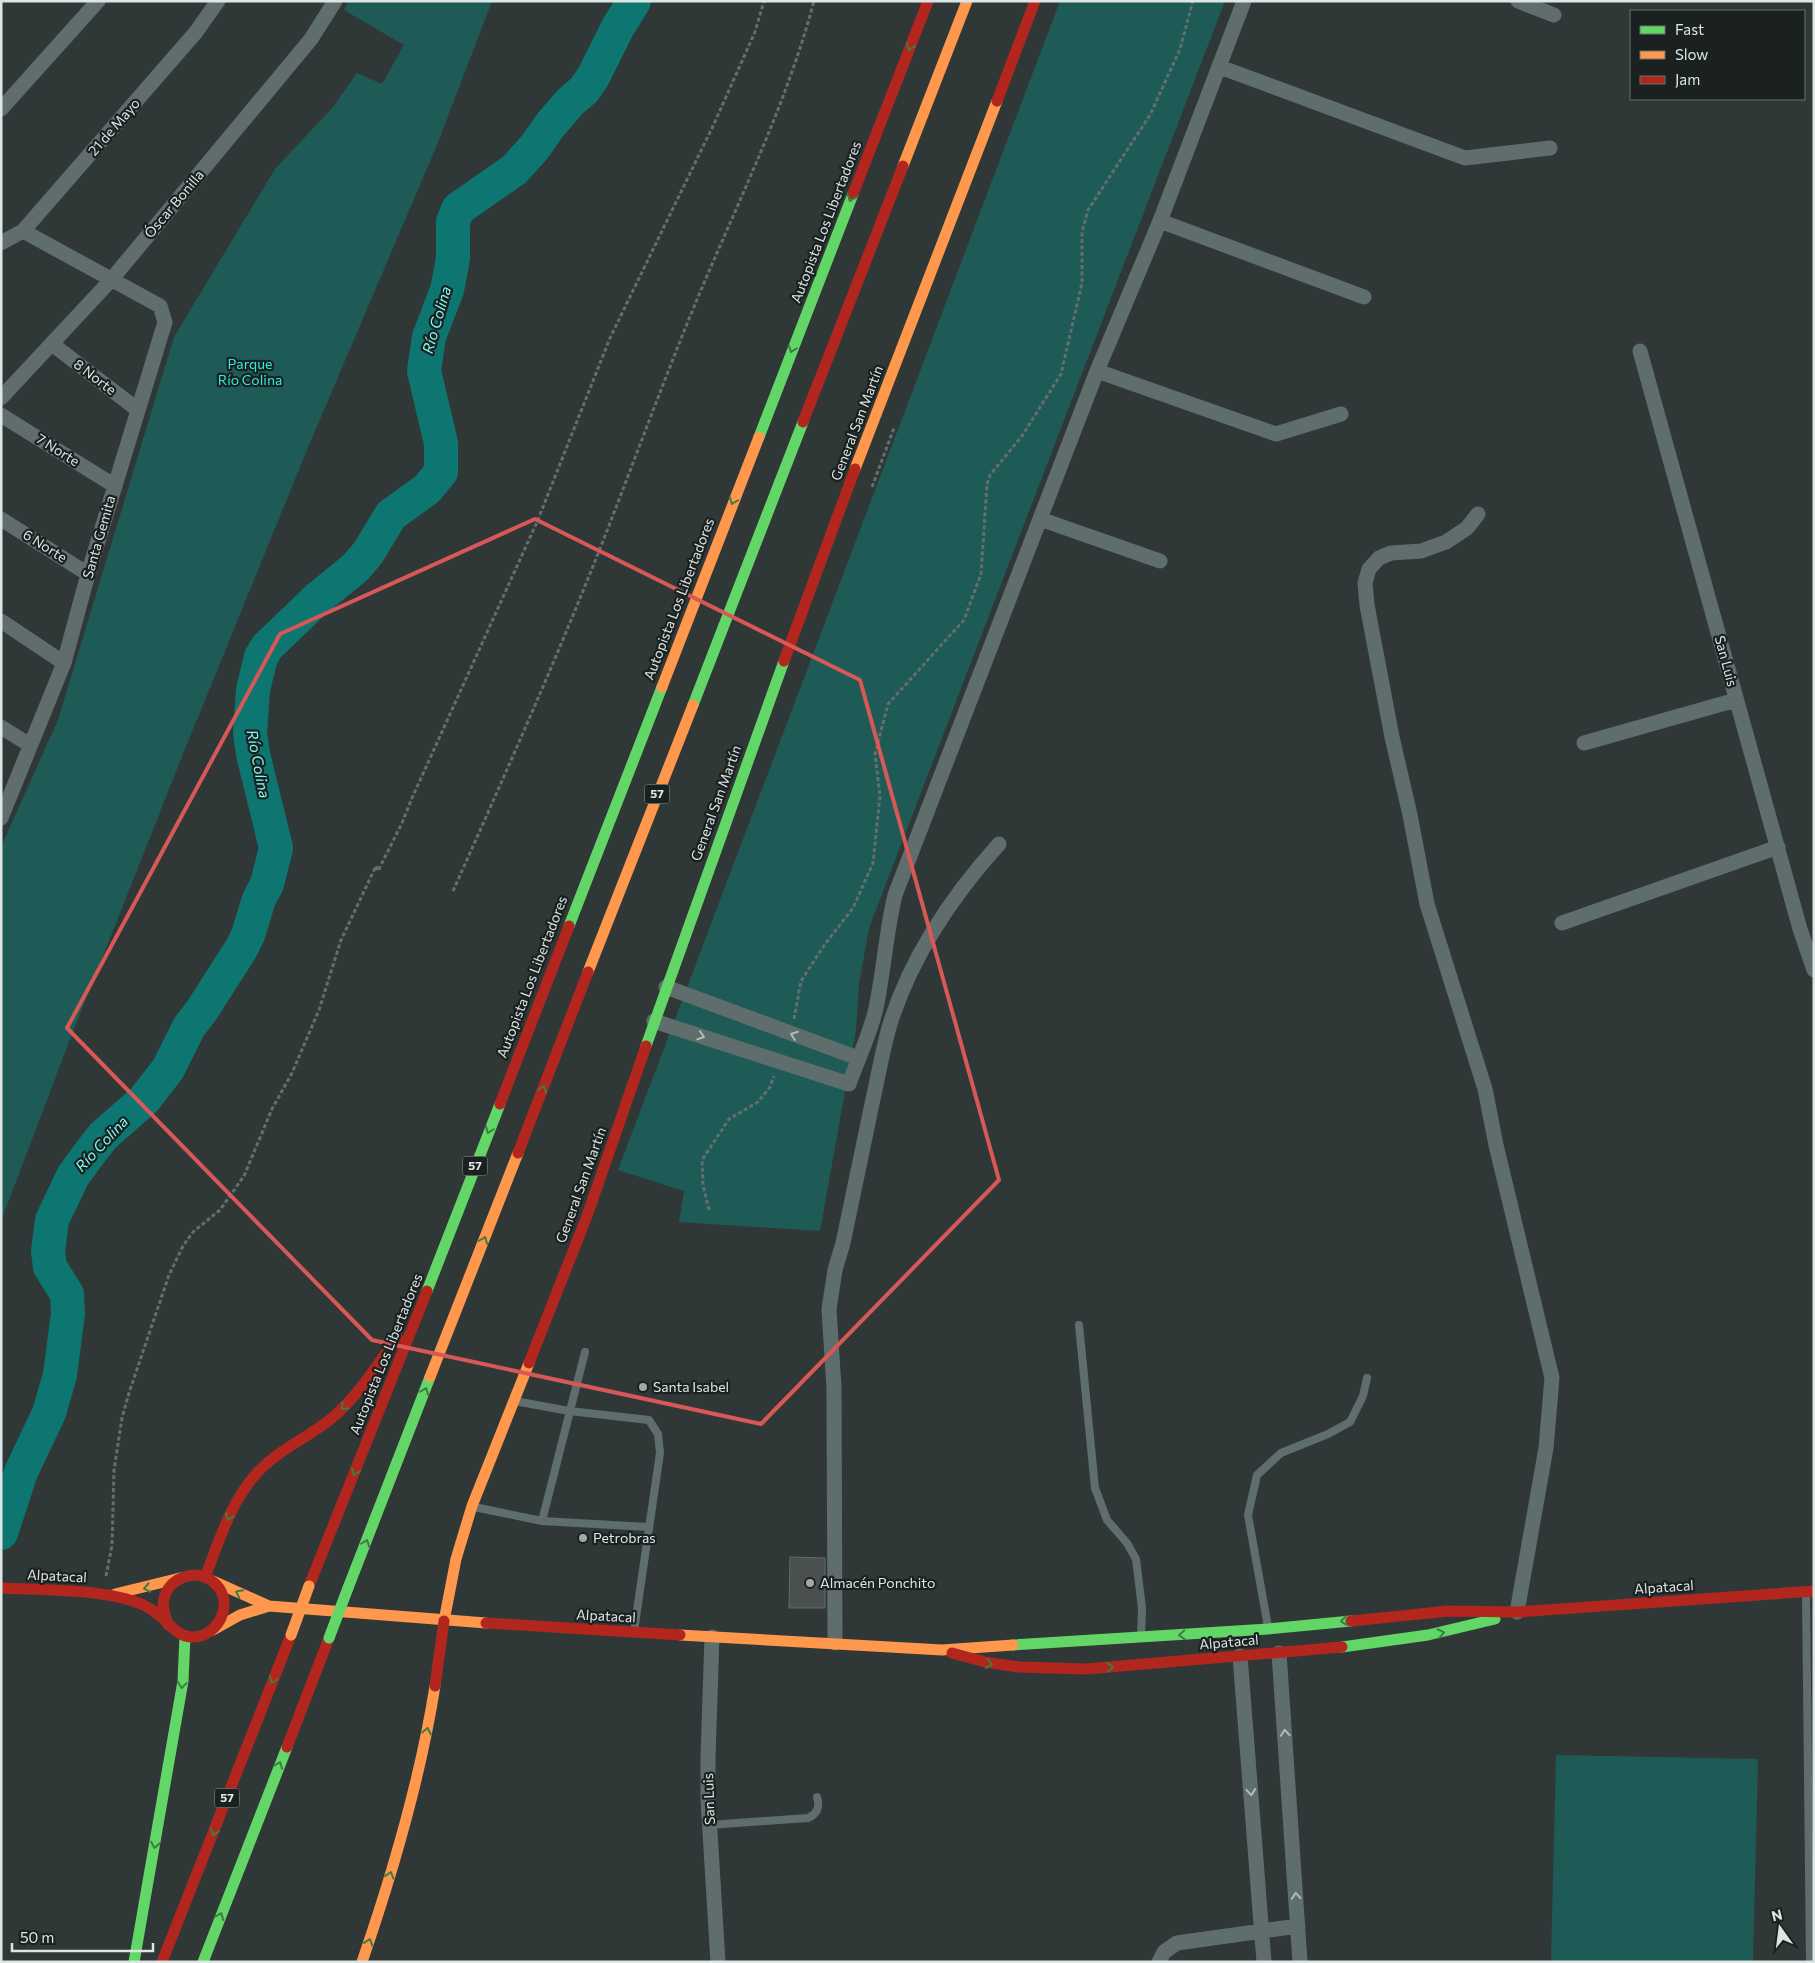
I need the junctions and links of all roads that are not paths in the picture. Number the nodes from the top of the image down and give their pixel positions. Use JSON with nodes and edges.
{"nodes":[{"id":1,"x":98,"y":1,"type":"edge"},
{"id":2,"x":218,"y":1,"type":"edge"},
{"id":3,"x":335,"y":1,"type":"edge"},
{"id":4,"x":928,"y":1,"type":"edge"},
{"id":5,"x":968,"y":1,"type":"edge"},
{"id":6,"x":1035,"y":1,"type":"edge"},
{"id":7,"x":1244,"y":1,"type":"edge"},
{"id":8,"x":1518,"y":1,"type":"edge"},
{"id":9,"x":1554,"y":15,"type":"dead end"},
{"id":10,"x":1220,"y":67,"type":"junction"},
{"id":11,"x":1,"y":109,"type":"edge"},
{"id":12,"x":1550,"y":148,"type":"dead end"},
{"id":13,"x":1160,"y":221,"type":"junction"},
{"id":14,"x":23,"y":231,"type":"junction"},
{"id":15,"x":1,"y":243,"type":"edge"},
{"id":16,"x":111,"y":280,"type":"junction"},
{"id":17,"x":1364,"y":296,"type":"dead end"},
{"id":18,"x":52,"y":344,"type":"junction"},
{"id":19,"x":1640,"y":352,"type":"dead end"},
{"id":20,"x":1097,"y":371,"type":"junction"},
{"id":21,"x":1,"y":398,"type":"edge"},
{"id":22,"x":138,"y":410,"type":"junction"},
{"id":23,"x":1341,"y":414,"type":"dead end"},
{"id":24,"x":1,"y":415,"type":"edge"},
{"id":25,"x":115,"y":486,"type":"junction"},
{"id":26,"x":1478,"y":514,"type":"dead end"},
{"id":27,"x":1,"y":519,"type":"edge"},
{"id":28,"x":1040,"y":519,"type":"junction"},
{"id":29,"x":1160,"y":561,"type":"dead end"},
{"id":30,"x":88,"y":574,"type":"junction"},
{"id":31,"x":1,"y":621,"type":"edge"},
{"id":32,"x":64,"y":663,"type":"junction"},
{"id":33,"x":1736,"y":700,"type":"junction"},
{"id":34,"x":1,"y":727,"type":"edge"},
{"id":35,"x":1584,"y":742,"type":"dead end"},
{"id":36,"x":30,"y":745,"type":"junction"},
{"id":37,"x":1,"y":818,"type":"edge"},
{"id":38,"x":999,"y":844,"type":"dead end"},
{"id":39,"x":1778,"y":847,"type":"junction"},
{"id":40,"x":1562,"y":923,"type":"dead end"},
{"id":41,"x":1807,"y":928,"type":"edge"},
{"id":42,"x":1814,"y":970,"type":"edge"},
{"id":43,"x":666,"y":988,"type":"junction"},
{"id":44,"x":654,"y":1022,"type":"junction"},
{"id":45,"x":858,"y":1058,"type":"junction"},
{"id":46,"x":425,"y":1297,"type":"junction"},
{"id":47,"x":1079,"y":1325,"type":"dead end"},
{"id":48,"x":585,"y":1352,"type":"dead end"},
{"id":49,"x":1368,"y":1378,"type":"dead end"},
{"id":50,"x":514,"y":1401,"type":"junction"},
{"id":51,"x":569,"y":1412,"type":"junction"},
{"id":52,"x":472,"y":1506,"type":"junction"},
{"id":53,"x":542,"y":1521,"type":"junction"},
{"id":54,"x":648,"y":1527,"type":"junction"},
{"id":55,"x":180,"y":1578,"type":"junction"},
{"id":56,"x":207,"y":1578,"type":"junction"},
{"id":57,"x":1,"y":1588,"type":"edge"},
{"id":58,"x":1810,"y":1592,"type":"edge"},
{"id":59,"x":106,"y":1594,"type":"junction"},
{"id":60,"x":269,"y":1606,"type":"junction"},
{"id":61,"x":1517,"y":1612,"type":"junction"},
{"id":62,"x":1392,"y":1616,"type":"junction"},
{"id":63,"x":444,"y":1621,"type":"junction"},
{"id":64,"x":168,"y":1625,"type":"junction"},
{"id":65,"x":1268,"y":1628,"type":"junction"},
{"id":66,"x":213,"y":1630,"type":"junction"},
{"id":67,"x":634,"y":1633,"type":"junction"},
{"id":68,"x":185,"y":1636,"type":"junction"},
{"id":69,"x":712,"y":1637,"type":"junction"},
{"id":70,"x":1140,"y":1638,"type":"junction"},
{"id":71,"x":1393,"y":1642,"type":"junction"},
{"id":72,"x":1059,"y":1643,"type":"junction"},
{"id":73,"x":835,"y":1644,"type":"junction"},
{"id":74,"x":942,"y":1650,"type":"junction"},
{"id":75,"x":1279,"y":1653,"type":"junction"},
{"id":76,"x":1240,"y":1656,"type":"junction"},
{"id":77,"x":1062,"y":1671,"type":"junction"},
{"id":78,"x":817,"y":1797,"type":"dead end"},
{"id":79,"x":709,"y":1825,"type":"junction"},
{"id":80,"x":1298,"y":1926,"type":"junction"},
{"id":81,"x":1262,"y":1931,"type":"junction"},
{"id":82,"x":134,"y":1962,"type":"edge"},
{"id":83,"x":162,"y":1962,"type":"edge"},
{"id":84,"x":203,"y":1962,"type":"edge"},
{"id":85,"x":362,"y":1962,"type":"edge"},
{"id":86,"x":718,"y":1962,"type":"edge"},
{"id":87,"x":1159,"y":1962,"type":"edge"},
{"id":88,"x":1264,"y":1962,"type":"edge"},
{"id":89,"x":1300,"y":1962,"type":"edge"},
{"id":90,"x":1810,"y":1962,"type":"edge"}],
"edges":[{"from":1,"to":11,"type":"street"},
{"from":2,"to":14,"type":"street","name":"21 de Mayo"},
{"from":3,"to":16,"type":"street","name":"Óscar Bonilla"},
{"from":4,"to":46,"type":"main road","name":"Autopista Los Libertadores","number":"57","one_way":true},
{"from":84,"to":5,"type":"main road","number":"57","one_way":true,"bridge":true},
{"from":6,"to":43,"type":"main road","name":"General San Martín"},
{"from":7,"to":10,"type":"street"},
{"from":8,"to":9,"type":"street"},
{"from":10,"to":12,"type":"street"},
{"from":10,"to":13,"type":"street"},
{"from":13,"to":17,"type":"street"},
{"from":13,"to":20,"type":"street"},
{"from":14,"to":15,"type":"street","name":"21 de Mayo"},
{"from":14,"to":16,"type":"street","name":"Santa Gemita"},
{"from":16,"to":18,"type":"street","name":"Óscar Bonilla"},
{"from":16,"to":22,"type":"street","name":"Santa Gemita"},
{"from":18,"to":21,"type":"street","name":"Óscar Bonilla"},
{"from":18,"to":22,"type":"street","name":"8 Norte"},
{"from":19,"to":33,"type":"street","name":"San Luis"},
{"from":20,"to":23,"type":"street"},
{"from":20,"to":28,"type":"street"},
{"from":22,"to":25,"type":"street","name":"Santa Gemita"},
{"from":24,"to":25,"type":"street","name":"7 Norte"},
{"from":25,"to":30,"type":"street","name":"Santa Gemita"},
{"from":26,"to":61,"type":"street"},
{"from":27,"to":30,"type":"street","name":"6 Norte"},
{"from":28,"to":29,"type":"street"},
{"from":28,"to":45,"type":"street"},
{"from":30,"to":32,"type":"street","name":"Santa Gemita"},
{"from":31,"to":32,"type":"street"},
{"from":32,"to":36,"type":"street","name":"Santa Gemita"},
{"from":33,"to":35,"type":"street"},
{"from":33,"to":39,"type":"street","name":"San Luis"},
{"from":34,"to":36,"type":"street"},
{"from":36,"to":37,"type":"street","name":"Santa Gemita"},
{"from":38,"to":73,"type":"street"},
{"from":39,"to":40,"type":"street"},
{"from":39,"to":41,"type":"street","name":"San Luis"},
{"from":41,"to":42,"type":"street","name":"San Luis"},
{"from":43,"to":44,"type":"main road","name":"General San Martín"},
{"from":45,"to":43,"type":"street","one_way":true},
{"from":44,"to":45,"type":"street","one_way":true},
{"from":44,"to":50,"type":"main road","name":"General San Martín"},
{"from":46,"to":56,"type":"main road","one_way":true},
{"from":46,"to":83,"type":"main road","name":"Autopista Los Libertadores","number":"57","one_way":true,"bridge":true},
{"from":47,"to":70,"type":"lane"},
{"from":48,"to":51,"type":"lane"},
{"from":49,"to":65,"type":"lane"},
{"from":50,"to":51,"type":"lane"},
{"from":50,"to":52,"type":"main road","name":"General San Martín"},
{"from":51,"to":53,"type":"lane"},
{"from":51,"to":54,"type":"lane"},
{"from":52,"to":53,"type":"lane"},
{"from":52,"to":63,"type":"main road","name":"General San Martín"},
{"from":53,"to":54,"type":"lane"},
{"from":54,"to":67,"type":"lane"},
{"from":55,"to":56,"type":"main road","name":"Alpatacal"},
{"from":55,"to":59,"type":"main road","name":"Alpatacal","one_way":true},
{"from":55,"to":64,"type":"main road"},
{"from":60,"to":56,"type":"main road","name":"Alpatacal","one_way":true},
{"from":56,"to":66,"type":"main road"},
{"from":57,"to":59,"type":"main road","name":"Alpatacal"},
{"from":58,"to":61,"type":"main road","name":"Alpatacal"},
{"from":58,"to":90,"type":"lane"},
{"from":59,"to":64,"type":"main road","name":"Alpatacal"},
{"from":60,"to":63,"type":"main road","name":"Alpatacal"},
{"from":60,"to":66,"type":"main road","name":"Alpatacal"},
{"from":61,"to":62,"type":"main road","name":"Alpatacal"},
{"from":71,"to":61,"type":"main road","name":"Alpatacal","one_way":true},
{"from":62,"to":65,"type":"main road","name":"Alpatacal","one_way":true},
{"from":62,"to":71,"type":"main road"},
{"from":63,"to":67,"type":"main road","name":"Alpatacal"},
{"from":85,"to":63,"type":"main road","name":"General San Martín","one_way":true},
{"from":64,"to":68,"type":"main road","name":"Alpatacal"},
{"from":65,"to":70,"type":"main road","name":"Alpatacal","one_way":true},
{"from":66,"to":68,"type":"main road","name":"Alpatacal"},
{"from":67,"to":69,"type":"main road","name":"Alpatacal"},
{"from":68,"to":82,"type":"main road","one_way":true},
{"from":69,"to":73,"type":"main road","name":"Alpatacal"},
{"from":69,"to":79,"type":"street","name":"San Luis"},
{"from":70,"to":72,"type":"main road","name":"Alpatacal"},
{"from":71,"to":75,"type":"main road","name":"Alpatacal"},
{"from":72,"to":74,"type":"main road","name":"Alpatacal"},
{"from":72,"to":77,"type":"main road"},
{"from":73,"to":74,"type":"main road","name":"Alpatacal"},
{"from":74,"to":77,"type":"main road","name":"Alpatacal","one_way":true},
{"from":75,"to":76,"type":"main road","name":"Alpatacal"},
{"from":80,"to":75,"type":"street","one_way":true},
{"from":77,"to":76,"type":"main road","name":"Alpatacal","one_way":true},
{"from":76,"to":81,"type":"street","one_way":true},
{"from":78,"to":79,"type":"lane"},
{"from":79,"to":86,"type":"street","name":"San Luis"},
{"from":80,"to":81,"type":"street"},
{"from":80,"to":89,"type":"street"},
{"from":81,"to":87,"type":"street"},
{"from":81,"to":88,"type":"street"}]}
